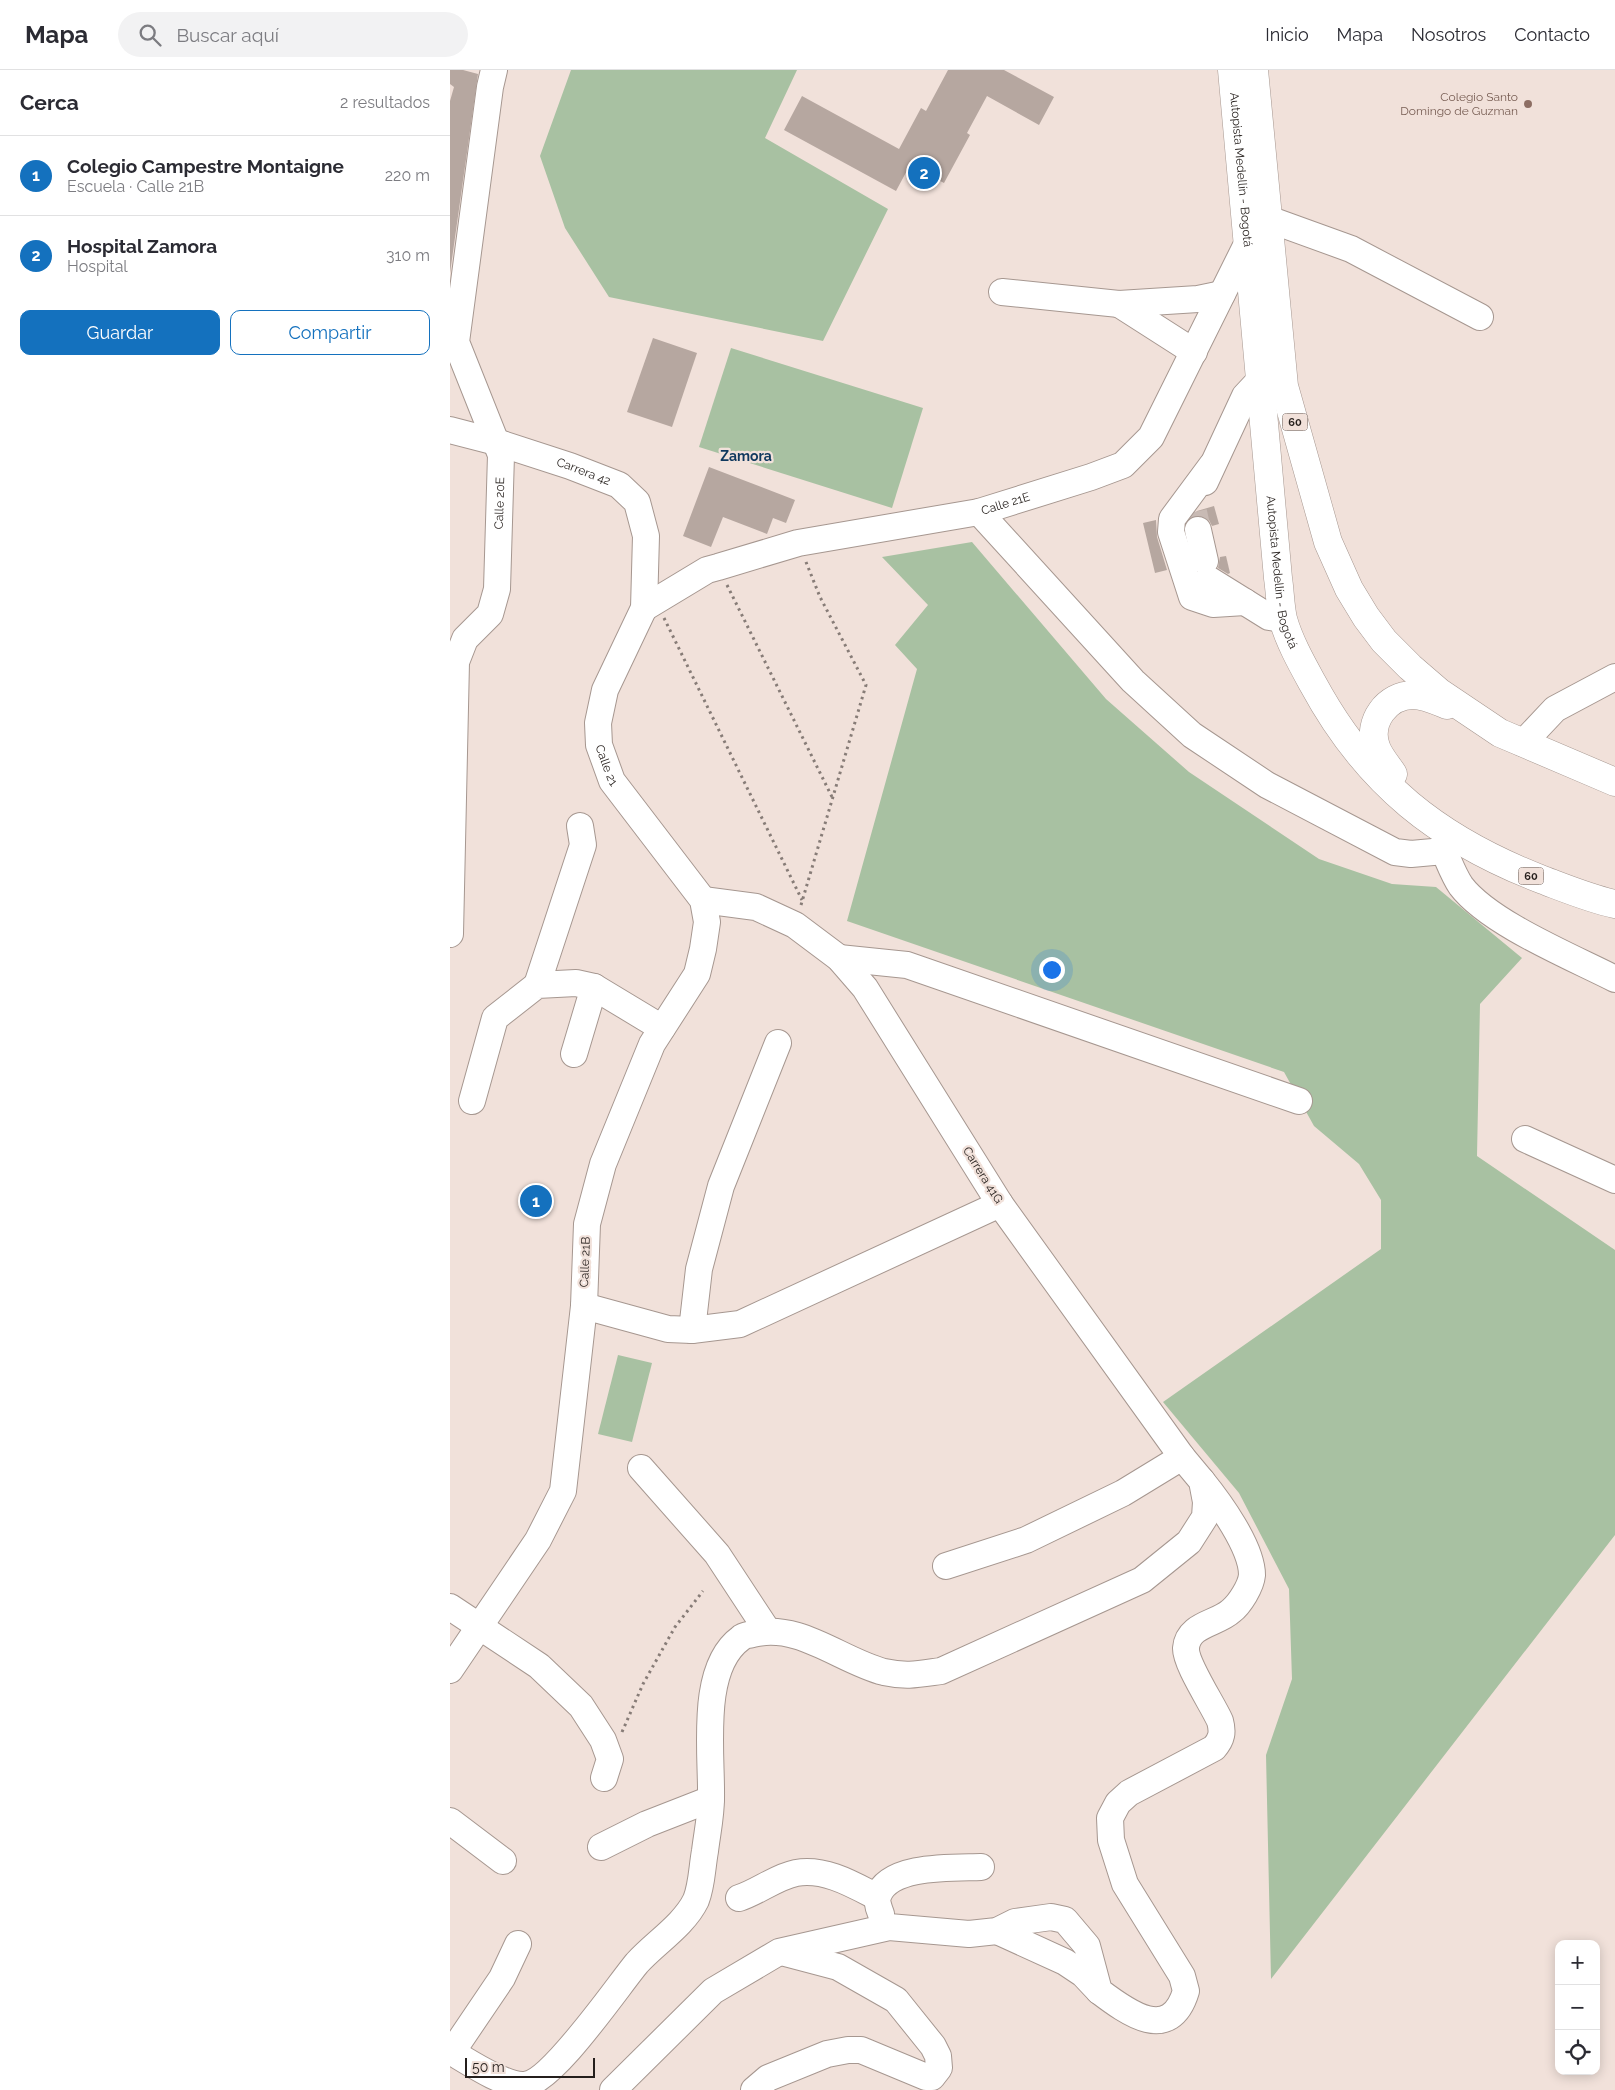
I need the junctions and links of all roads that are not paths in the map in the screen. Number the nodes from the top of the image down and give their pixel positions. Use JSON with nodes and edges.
{"nodes":[{"id":1,"x":494,"y":70,"type":"edge"},
{"id":2,"x":1232,"y":70,"type":"edge"},
{"id":3,"x":1254,"y":70,"type":"edge"},
{"id":4,"x":1268,"y":219,"type":"junction"},
{"id":5,"x":1248,"y":242,"type":"junction"},
{"id":6,"x":1002,"y":292,"type":"dead end"},
{"id":7,"x":1222,"y":294,"type":"junction"},
{"id":8,"x":1119,"y":304,"type":"junction"},
{"id":9,"x":1480,"y":316,"type":"dead end"},
{"id":10,"x":453,"y":339,"type":"edge"},
{"id":11,"x":1194,"y":352,"type":"junction"},
{"id":12,"x":1260,"y":380,"type":"junction"},
{"id":13,"x":450,"y":430,"type":"edge"},
{"id":14,"x":496,"y":442,"type":"junction"},
{"id":15,"x":1212,"y":465,"type":"junction"},
{"id":16,"x":979,"y":512,"type":"junction"},
{"id":17,"x":1245,"y":602,"type":"junction"},
{"id":18,"x":649,"y":604,"type":"junction"},
{"id":19,"x":1283,"y":619,"type":"junction"},
{"id":20,"x":458,"y":631,"type":"edge"},
{"id":21,"x":1615,"y":677,"type":"edge"},
{"id":22,"x":1475,"y":715,"type":"junction"},
{"id":23,"x":1523,"y":743,"type":"junction"},
{"id":24,"x":1615,"y":782,"type":"edge"},
{"id":25,"x":1420,"y":815,"type":"junction"},
{"id":26,"x":580,"y":826,"type":"dead end"},
{"id":27,"x":1448,"y":844,"type":"junction"},
{"id":28,"x":703,"y":900,"type":"junction"},
{"id":29,"x":1615,"y":904,"type":"edge"},
{"id":30,"x":450,"y":934,"type":"edge"},
{"id":31,"x":839,"y":958,"type":"junction"},
{"id":32,"x":1615,"y":978,"type":"edge"},
{"id":33,"x":537,"y":984,"type":"junction"},
{"id":34,"x":594,"y":986,"type":"junction"},
{"id":35,"x":662,"y":1028,"type":"junction"},
{"id":36,"x":778,"y":1043,"type":"dead end"},
{"id":37,"x":574,"y":1054,"type":"dead end"},
{"id":38,"x":472,"y":1101,"type":"dead end"},
{"id":39,"x":1299,"y":1101,"type":"dead end"},
{"id":40,"x":1525,"y":1139,"type":"dead end"},
{"id":41,"x":1615,"y":1180,"type":"edge"},
{"id":42,"x":1000,"y":1204,"type":"junction"},
{"id":43,"x":584,"y":1306,"type":"junction"},
{"id":44,"x":692,"y":1330,"type":"junction"},
{"id":45,"x":1182,"y":1457,"type":"junction"},
{"id":46,"x":642,"y":1468,"type":"dead end"},
{"id":47,"x":1202,"y":1480,"type":"junction"},
{"id":48,"x":946,"y":1566,"type":"dead end"},
{"id":49,"x":450,"y":1607,"type":"edge"},
{"id":50,"x":481,"y":1627,"type":"junction"},
{"id":51,"x":767,"y":1630,"type":"junction"},
{"id":52,"x":450,"y":1670,"type":"edge"},
{"id":53,"x":607,"y":1769,"type":"road end"},
{"id":54,"x":711,"y":1799,"type":"junction"},
{"id":55,"x":450,"y":1821,"type":"edge"},
{"id":56,"x":601,"y":1847,"type":"dead end"},
{"id":57,"x":503,"y":1861,"type":"dead end"},
{"id":58,"x":981,"y":1867,"type":"dead end"},
{"id":59,"x":877,"y":1897,"type":"junction"},
{"id":60,"x":739,"y":1898,"type":"dead end"},
{"id":61,"x":889,"y":1927,"type":"junction"},
{"id":62,"x":997,"y":1931,"type":"junction"},
{"id":63,"x":518,"y":1944,"type":"dead end"},
{"id":64,"x":779,"y":1952,"type":"junction"},
{"id":65,"x":1099,"y":1991,"type":"junction"},
{"id":66,"x":451,"y":2051,"type":"edge"},
{"id":67,"x":613,"y":2090,"type":"edge"},
{"id":68,"x":754,"y":2090,"type":"edge"}],
"edges":[{"from":1,"to":10,"type":"street","name":"Calle 20E"},
{"from":2,"to":5,"type":"highway","name":"Autopista Medellín - Bogotá","number":"60"},
{"from":3,"to":4,"type":"highway","name":"Autopista Medellín - Bogotá","number":"60"},
{"from":4,"to":9,"type":"street"},
{"from":4,"to":22,"type":"highway","name":"Autopista Medellín - Bogotá","number":"60"},
{"from":5,"to":7,"type":"street","name":"Calle 21E"},
{"from":5,"to":12,"type":"highway","name":"Autopista Medellín - Bogotá","number":"60"},
{"from":6,"to":8,"type":"street"},
{"from":7,"to":8,"type":"street"},
{"from":7,"to":11,"type":"street","name":"Calle 21E"},
{"from":8,"to":11,"type":"street"},
{"from":10,"to":14,"type":"street","name":"Calle 20E"},
{"from":11,"to":16,"type":"street","name":"Calle 21E"},
{"from":12,"to":15,"type":"street"},
{"from":12,"to":19,"type":"highway","name":"Autopista Medellín - Bogotá","number":"60"},
{"from":13,"to":14,"type":"street","name":"Carrera 42"},
{"from":14,"to":18,"type":"street","name":"Carrera 42"},
{"from":14,"to":20,"type":"street","name":"Calle 20E"},
{"from":15,"to":17,"type":"street"},
{"from":15,"to":17,"type":"street"},
{"from":16,"to":18,"type":"street","name":"Calle 21E"},
{"from":16,"to":27,"type":"street"},
{"from":17,"to":19,"type":"street"},
{"from":18,"to":28,"type":"street","name":"Calle 21"},
{"from":19,"to":25,"type":"highway","name":"Autopista Medellín - Bogotá","number":"60"},
{"from":20,"to":30,"type":"street","name":"Calle 20E"},
{"from":21,"to":23,"type":"street"},
{"from":22,"to":23,"type":"highway","name":"Autopista Medellín - Bogotá","number":"60"},
{"from":22,"to":25,"type":"highway"},
{"from":23,"to":24,"type":"highway","name":"Autopista Medellín - Bogotá","number":"60"},
{"from":25,"to":27,"type":"highway","name":"Autopista Medellín - Bogotá","number":"60"},
{"from":26,"to":33,"type":"street"},
{"from":27,"to":29,"type":"highway","name":"Autopista Medellín - Bogotá","number":"60"},
{"from":27,"to":32,"type":"street"},
{"from":28,"to":31,"type":"street","name":"Carrera 41G"},
{"from":28,"to":35,"type":"street","name":"Calle 21B"},
{"from":31,"to":39,"type":"street"},
{"from":31,"to":42,"type":"street","name":"Carrera 41G"},
{"from":33,"to":34,"type":"street"},
{"from":33,"to":38,"type":"street"},
{"from":34,"to":35,"type":"street"},
{"from":34,"to":37,"type":"street"},
{"from":35,"to":43,"type":"street","name":"Calle 21B"},
{"from":36,"to":44,"type":"street"},
{"from":40,"to":41,"type":"street"},
{"from":42,"to":44,"type":"street"},
{"from":42,"to":45,"type":"street","name":"Carrera 41G"},
{"from":43,"to":44,"type":"street"},
{"from":43,"to":50,"type":"street","name":"Calle 21B"},
{"from":45,"to":47,"type":"street","name":"Carrera 41G"},
{"from":45,"to":48,"type":"street"},
{"from":46,"to":51,"type":"street"},
{"from":47,"to":51,"type":"street"},
{"from":47,"to":65,"type":"street","name":"Carrera 41G"},
{"from":49,"to":50,"type":"street"},
{"from":50,"to":52,"type":"street","name":"Calle 21B"},
{"from":50,"to":53,"type":"street"},
{"from":51,"to":54,"type":"street"},
{"from":54,"to":56,"type":"street"},
{"from":54,"to":66,"type":"street"},
{"from":55,"to":57,"type":"street"},
{"from":58,"to":59,"type":"street"},
{"from":59,"to":60,"type":"street"},
{"from":59,"to":61,"type":"street"},
{"from":61,"to":62,"type":"street"},
{"from":61,"to":64,"type":"street"},
{"from":62,"to":65,"type":"street"},
{"from":62,"to":65,"type":"street"},
{"from":63,"to":66,"type":"street"},
{"from":64,"to":67,"type":"street"},
{"from":64,"to":68,"type":"street"}]}
